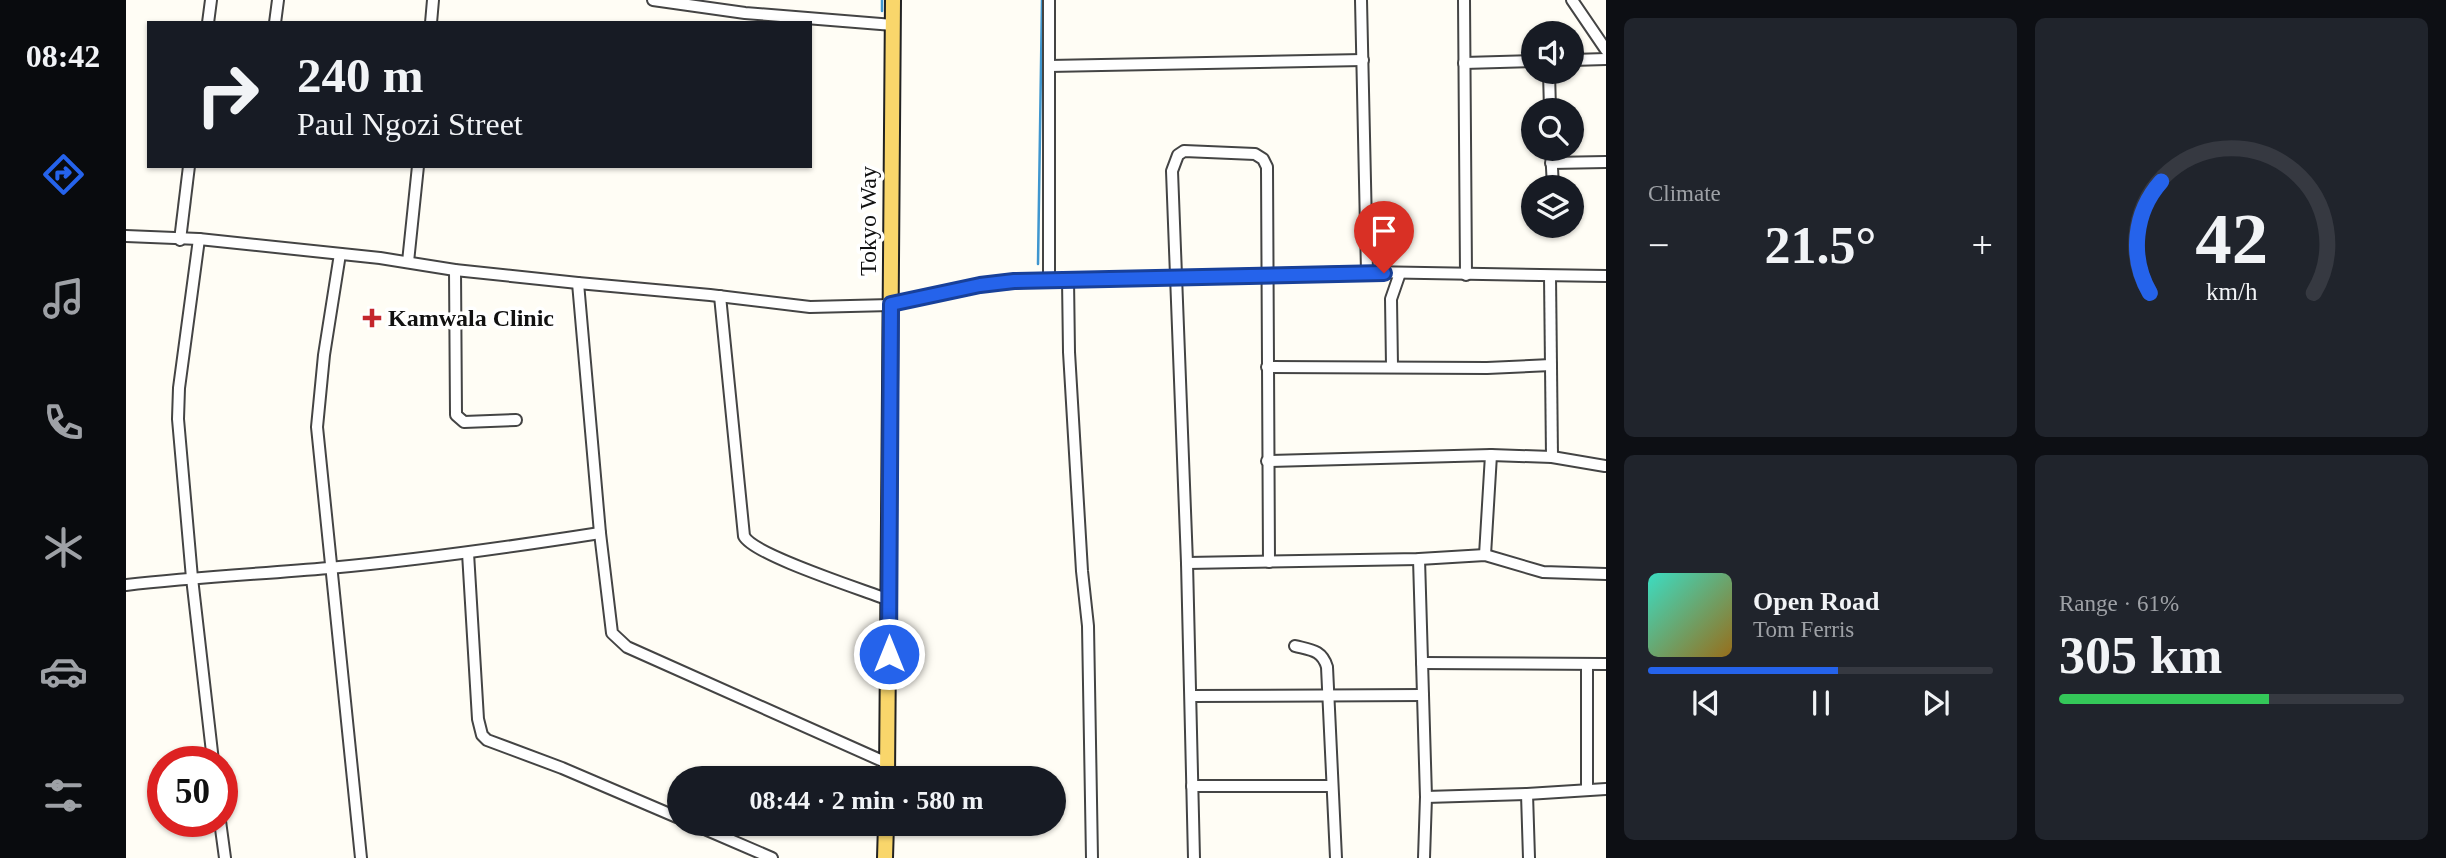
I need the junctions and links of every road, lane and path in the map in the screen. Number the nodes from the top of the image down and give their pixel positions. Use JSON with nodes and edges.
{"nodes":[{"id":1,"x":211,"y":0,"type":"edge"},
{"id":2,"x":278,"y":0,"type":"edge"},
{"id":3,"x":433,"y":0,"type":"edge"},
{"id":4,"x":653,"y":0,"type":"edge"},
{"id":5,"x":893,"y":0,"type":"edge"},
{"id":6,"x":1049,"y":0,"type":"edge"},
{"id":7,"x":1362,"y":0,"type":"edge"},
{"id":8,"x":1464,"y":0,"type":"edge"},
{"id":9,"x":1572,"y":0,"type":"edge"},
{"id":10,"x":208,"y":21,"type":"edge"},
{"id":11,"x":275,"y":21,"type":"edge"},
{"id":12,"x":431,"y":21,"type":"edge"},
{"id":13,"x":893,"y":25,"type":"junction"},
{"id":14,"x":1606,"y":50,"type":"edge"},
{"id":15,"x":1606,"y":59,"type":"edge"},
{"id":16,"x":1363,"y":60,"type":"junction"},
{"id":17,"x":1584,"y":60,"type":"edge"},
{"id":18,"x":1521,"y":61,"type":"edge"},
{"id":19,"x":1465,"y":63,"type":"junction"},
{"id":20,"x":1049,"y":66,"type":"junction"},
{"id":21,"x":1606,"y":162,"type":"edge"},
{"id":22,"x":1551,"y":163,"type":"joint"},
{"id":23,"x":189,"y":168,"type":"edge"},
{"id":24,"x":418,"y":168,"type":"edge"},
{"id":25,"x":1552,"y":175,"type":"edge"},
{"id":26,"x":126,"y":236,"type":"edge"},
{"id":27,"x":199,"y":239,"type":"junction"},
{"id":28,"x":180,"y":240,"type":"junction"},
{"id":29,"x":340,"y":254,"type":"junction"},
{"id":30,"x":408,"y":262,"type":"junction"},
{"id":31,"x":455,"y":270,"type":"junction"},
{"id":32,"x":1367,"y":272,"type":"junction"},
{"id":33,"x":1400,"y":273,"type":"junction"},
{"id":34,"x":1267,"y":274,"type":"junction"},
{"id":35,"x":1466,"y":275,"type":"junction"},
{"id":36,"x":1550,"y":276,"type":"junction"},
{"id":37,"x":1606,"y":276,"type":"edge"},
{"id":38,"x":1176,"y":278,"type":"junction"},
{"id":39,"x":1068,"y":279,"type":"junction"},
{"id":40,"x":1049,"y":280,"type":"junction"},
{"id":41,"x":578,"y":283,"type":"junction"},
{"id":42,"x":720,"y":296,"type":"junction"},
{"id":43,"x":891,"y":304,"type":"junction"},
{"id":44,"x":1550,"y":365,"type":"junction"},
{"id":45,"x":1392,"y":366,"type":"junction"},
{"id":46,"x":1267,"y":367,"type":"junction"},
{"id":47,"x":516,"y":419,"type":"dead end"},
{"id":48,"x":1491,"y":455,"type":"junction"},
{"id":49,"x":1552,"y":457,"type":"junction"},
{"id":50,"x":1267,"y":461,"type":"junction"},
{"id":51,"x":1605,"y":466,"type":"edge"},
{"id":52,"x":600,"y":533,"type":"junction"},
{"id":53,"x":468,"y":553,"type":"junction"},
{"id":54,"x":1485,"y":555,"type":"junction"},
{"id":55,"x":1419,"y":559,"type":"junction"},
{"id":56,"x":1269,"y":562,"type":"junction"},
{"id":57,"x":1187,"y":563,"type":"junction"},
{"id":58,"x":330,"y":568,"type":"junction"},
{"id":59,"x":1606,"y":574,"type":"edge"},
{"id":60,"x":192,"y":578,"type":"junction"},
{"id":61,"x":126,"y":585,"type":"edge"},
{"id":62,"x":889,"y":600,"type":"junction"},
{"id":63,"x":1295,"y":646,"type":"dead end"},
{"id":64,"x":1422,"y":663,"type":"junction"},
{"id":65,"x":1587,"y":664,"type":"junction"},
{"id":66,"x":1606,"y":664,"type":"edge"},
{"id":67,"x":1328,"y":695,"type":"junction"},
{"id":68,"x":1423,"y":695,"type":"junction"},
{"id":69,"x":1191,"y":696,"type":"junction"},
{"id":70,"x":211,"y":746,"type":"edge"},
{"id":71,"x":887,"y":763,"type":"joint"},
{"id":72,"x":1192,"y":786,"type":"junction"},
{"id":73,"x":1332,"y":786,"type":"junction"},
{"id":74,"x":1606,"y":789,"type":"edge"},
{"id":75,"x":1587,"y":790,"type":"junction"},
{"id":76,"x":1527,"y":794,"type":"junction"},
{"id":77,"x":1426,"y":797,"type":"junction"},
{"id":78,"x":667,"y":813,"type":"edge"},
{"id":79,"x":721,"y":836,"type":"edge"},
{"id":80,"x":886,"y":836,"type":"edge"},
{"id":81,"x":222,"y":837,"type":"edge"},
{"id":82,"x":225,"y":858,"type":"edge"},
{"id":83,"x":360,"y":858,"type":"edge"},
{"id":84,"x":772,"y":858,"type":"edge"},
{"id":85,"x":885,"y":858,"type":"edge"},
{"id":86,"x":1092,"y":858,"type":"edge"},
{"id":87,"x":1194,"y":858,"type":"edge"},
{"id":88,"x":1336,"y":858,"type":"edge"},
{"id":89,"x":1424,"y":858,"type":"edge"},
{"id":90,"x":1529,"y":858,"type":"edge"}],
"edges":[{"from":1,"to":10,"type":"street"},
{"from":2,"to":11,"type":"street"},
{"from":3,"to":12,"type":"street"},
{"from":4,"to":13,"type":"street"},
{"from":5,"to":13,"type":"main road","name":"Tokyo Way"},
{"from":6,"to":20,"type":"street"},
{"from":7,"to":16,"type":"street"},
{"from":8,"to":19,"type":"street"},
{"from":9,"to":14,"type":"street"},
{"from":13,"to":43,"type":"main road","name":"Tokyo Way"},
{"from":15,"to":17,"type":"street"},
{"from":16,"to":20,"type":"street"},
{"from":16,"to":32,"type":"street"},
{"from":18,"to":19,"type":"street"},
{"from":19,"to":35,"type":"street"},
{"from":20,"to":40,"type":"street"},
{"from":21,"to":22,"type":"street"},
{"from":22,"to":25,"type":"street"},
{"from":23,"to":28,"type":"street"},
{"from":24,"to":30,"type":"street"},
{"from":26,"to":28,"type":"street"},
{"from":27,"to":28,"type":"street"},
{"from":27,"to":29,"type":"street"},
{"from":27,"to":60,"type":"street"},
{"from":29,"to":30,"type":"street"},
{"from":29,"to":58,"type":"street"},
{"from":30,"to":31,"type":"street"},
{"from":31,"to":41,"type":"street"},
{"from":31,"to":47,"type":"street"},
{"from":32,"to":33,"type":"street"},
{"from":32,"to":34,"type":"street"},
{"from":33,"to":35,"type":"street"},
{"from":33,"to":45,"type":"street"},
{"from":34,"to":38,"type":"street"},
{"from":34,"to":38,"type":"street"},
{"from":34,"to":46,"type":"street"},
{"from":35,"to":36,"type":"street"},
{"from":36,"to":37,"type":"street"},
{"from":36,"to":44,"type":"street"},
{"from":38,"to":39,"type":"street"},
{"from":38,"to":57,"type":"street"},
{"from":39,"to":40,"type":"street"},
{"from":39,"to":86,"type":"street"},
{"from":40,"to":43,"type":"street"},
{"from":41,"to":42,"type":"street"},
{"from":41,"to":52,"type":"street"},
{"from":42,"to":43,"type":"street"},
{"from":42,"to":62,"type":"street"},
{"from":43,"to":62,"type":"main road","name":"Tokyo Way"},
{"from":44,"to":45,"type":"street"},
{"from":44,"to":49,"type":"street"},
{"from":45,"to":46,"type":"street"},
{"from":46,"to":50,"type":"street"},
{"from":48,"to":49,"type":"street"},
{"from":48,"to":50,"type":"street"},
{"from":48,"to":54,"type":"street"},
{"from":49,"to":51,"type":"street"},
{"from":50,"to":56,"type":"street"},
{"from":52,"to":53,"type":"street"},
{"from":52,"to":71,"type":"street"},
{"from":53,"to":58,"type":"street"},
{"from":53,"to":78,"type":"street"},
{"from":54,"to":55,"type":"street"},
{"from":54,"to":59,"type":"street"},
{"from":55,"to":56,"type":"street"},
{"from":55,"to":64,"type":"street"},
{"from":56,"to":57,"type":"street"},
{"from":57,"to":69,"type":"street"},
{"from":58,"to":60,"type":"street"},
{"from":58,"to":83,"type":"street"},
{"from":60,"to":61,"type":"street"},
{"from":60,"to":70,"type":"street"},
{"from":62,"to":71,"type":"main road","name":"Tokyo Way"},
{"from":63,"to":67,"type":"street"},
{"from":64,"to":65,"type":"street"},
{"from":64,"to":68,"type":"street"},
{"from":65,"to":66,"type":"street"},
{"from":65,"to":75,"type":"street"},
{"from":67,"to":68,"type":"street"},
{"from":67,"to":69,"type":"street"},
{"from":67,"to":73,"type":"street"},
{"from":68,"to":77,"type":"street"},
{"from":69,"to":72,"type":"street"},
{"from":72,"to":73,"type":"street"},
{"from":72,"to":87,"type":"street"},
{"from":73,"to":88,"type":"street"},
{"from":74,"to":75,"type":"street"},
{"from":75,"to":76,"type":"street"},
{"from":76,"to":77,"type":"street"},
{"from":76,"to":90,"type":"street"},
{"from":77,"to":89,"type":"street"},
{"from":79,"to":84,"type":"street"},
{"from":80,"to":85,"type":"main road"},
{"from":81,"to":82,"type":"street"}]}
